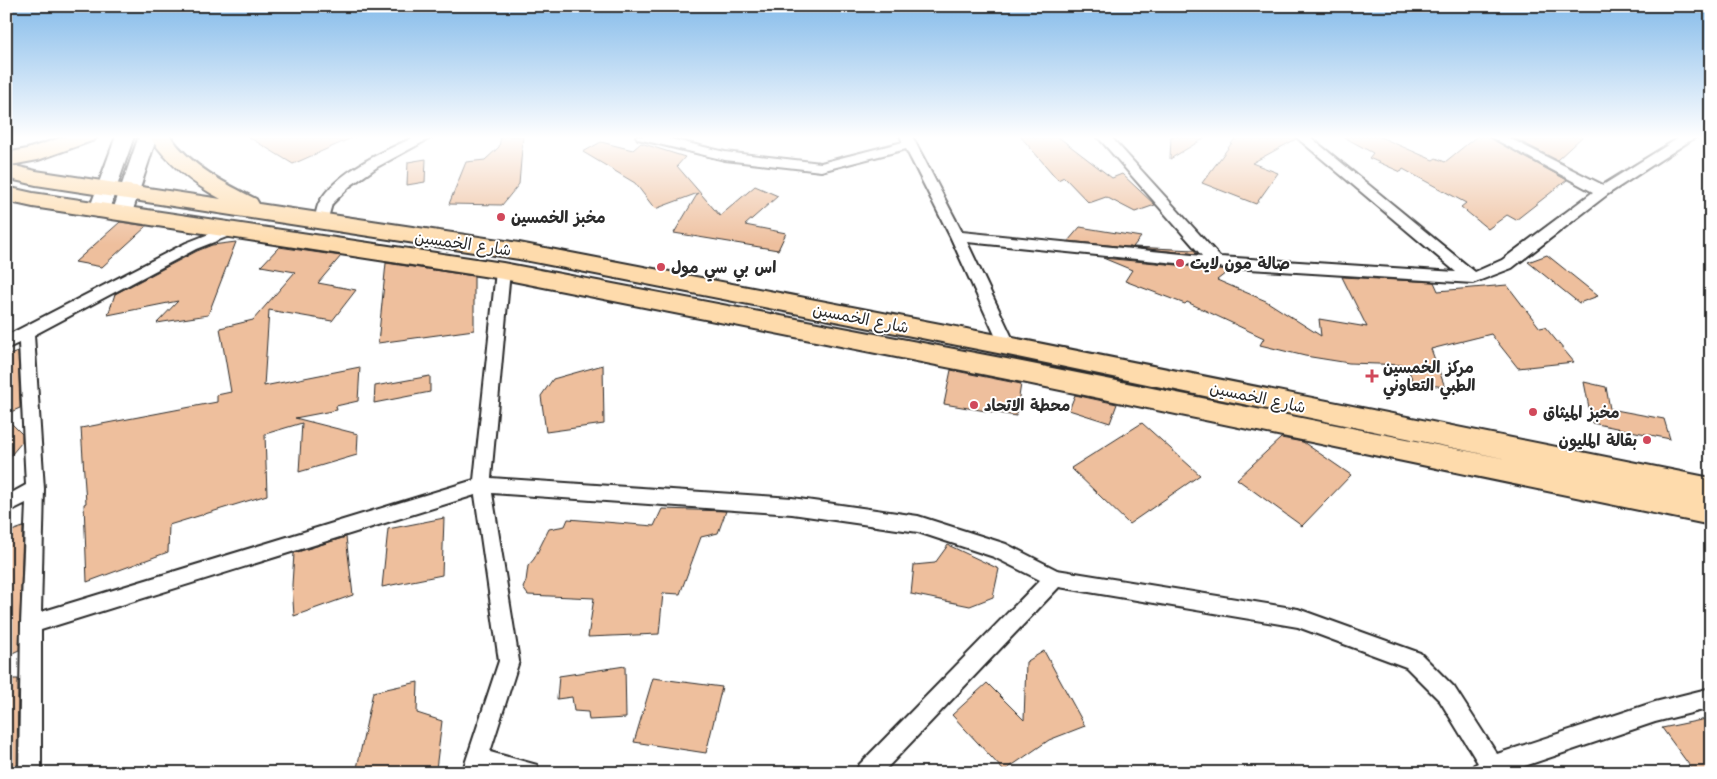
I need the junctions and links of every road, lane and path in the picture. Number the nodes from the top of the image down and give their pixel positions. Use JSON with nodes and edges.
{"nodes":[{"id":1,"x":12,"y":172,"type":"edge"},
{"id":2,"x":119,"y":172,"type":"edge"},
{"id":3,"x":129,"y":172,"type":"edge"},
{"id":4,"x":192,"y":172,"type":"edge"},
{"id":5,"x":361,"y":172,"type":"edge"},
{"id":6,"x":925,"y":172,"type":"edge"},
{"id":7,"x":1136,"y":172,"type":"edge"},
{"id":8,"x":1345,"y":172,"type":"edge"},
{"id":9,"x":1567,"y":172,"type":"edge"},
{"id":10,"x":1633,"y":172,"type":"edge"},
{"id":11,"x":1603,"y":191,"type":"junction"},
{"id":12,"x":6,"y":194,"type":"edge"},
{"id":13,"x":114,"y":201,"type":"junction"},
{"id":14,"x":269,"y":215,"type":"junction"},
{"id":15,"x":321,"y":222,"type":"junction"},
{"id":16,"x":232,"y":230,"type":"junction"},
{"id":17,"x":957,"y":236,"type":"junction"},
{"id":18,"x":1216,"y":262,"type":"junction"},
{"id":19,"x":503,"y":271,"type":"junction"},
{"id":20,"x":1472,"y":278,"type":"junction"},
{"id":21,"x":26,"y":332,"type":"junction"},
{"id":22,"x":912,"y":339,"type":"junction"},
{"id":23,"x":6,"y":343,"type":"edge"},
{"id":24,"x":1008,"y":346,"type":"junction"},
{"id":25,"x":482,"y":485,"type":"junction"},
{"id":26,"x":35,"y":489,"type":"junction"},
{"id":27,"x":1711,"y":490,"type":"edge"},
{"id":28,"x":6,"y":505,"type":"edge"},
{"id":29,"x":1711,"y":513,"type":"edge"},
{"id":30,"x":1055,"y":578,"type":"junction"},
{"id":31,"x":31,"y":624,"type":"junction"},
{"id":32,"x":1711,"y":698,"type":"edge"},
{"id":33,"x":475,"y":766,"type":"edge"},
{"id":34,"x":1487,"y":770,"type":"edge"},
{"id":35,"x":30,"y":773,"type":"edge"},
{"id":36,"x":529,"y":773,"type":"edge"},
{"id":37,"x":868,"y":773,"type":"edge"}],
"edges":[{"from":1,"to":13,"type":"main road","name":"شارع الخمسين"},
{"from":2,"to":13,"type":"street"},
{"from":3,"to":13,"type":"street"},
{"from":4,"to":14,"type":"main road"},
{"from":5,"to":15,"type":"street"},
{"from":6,"to":17,"type":"street"},
{"from":7,"to":18,"type":"street"},
{"from":8,"to":20,"type":"street"},
{"from":9,"to":11,"type":"street"},
{"from":10,"to":11,"type":"street"},
{"from":11,"to":20,"type":"street"},
{"from":12,"to":13,"type":"main road","name":"شارع الخمسين"},
{"from":13,"to":14,"type":"main road","name":"شارع الخمسين"},
{"from":13,"to":16,"type":"main road","name":"شارع الخمسين"},
{"from":14,"to":15,"type":"main road","name":"شارع الخمسين"},
{"from":15,"to":22,"type":"main road","name":"شارع الخمسين"},
{"from":16,"to":19,"type":"main road","name":"شارع الخمسين"},
{"from":16,"to":21,"type":"street"},
{"from":17,"to":18,"type":"street"},
{"from":17,"to":24,"type":"street"},
{"from":18,"to":20,"type":"street"},
{"from":19,"to":22,"type":"main road","name":"شارع الخمسين"},
{"from":19,"to":25,"type":"street"},
{"from":21,"to":23,"type":"street"},
{"from":21,"to":26,"type":"street"},
{"from":22,"to":24,"type":"main road","name":"شارع الخمسين"},
{"from":22,"to":29,"type":"main road","name":"شارع الخمسين"},
{"from":24,"to":27,"type":"main road","name":"شارع الخمسين"},
{"from":25,"to":30,"type":"street"},
{"from":25,"to":31,"type":"street"},
{"from":25,"to":33,"type":"street"},
{"from":26,"to":28,"type":"street"},
{"from":26,"to":31,"type":"street"},
{"from":30,"to":34,"type":"street"},
{"from":30,"to":37,"type":"street"},
{"from":31,"to":35,"type":"street"},
{"from":32,"to":34,"type":"street"},
{"from":33,"to":36,"type":"street"}]}
